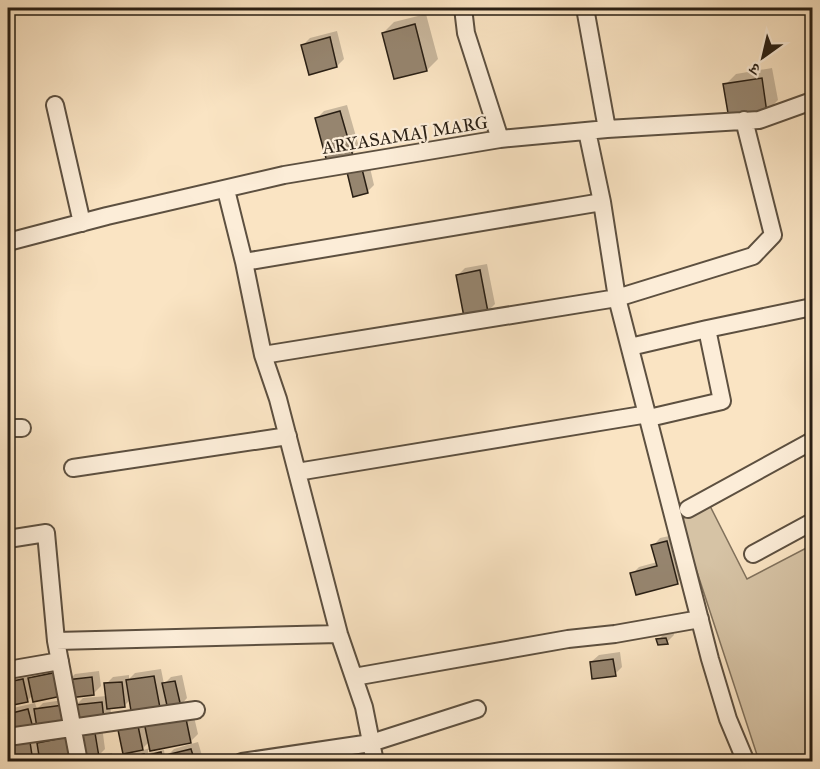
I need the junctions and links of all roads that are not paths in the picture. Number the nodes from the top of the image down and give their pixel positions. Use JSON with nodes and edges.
{"nodes":[{"id":1,"x":463,"y":8,"type":"edge"},
{"id":2,"x":585,"y":8,"type":"edge"},
{"id":3,"x":813,"y":101,"type":"edge"},
{"id":4,"x":56,"y":105,"type":"dead end"},
{"id":5,"x":744,"y":120,"type":"junction"},
{"id":6,"x":607,"y":129,"type":"junction"},
{"id":7,"x":587,"y":131,"type":"junction"},
{"id":8,"x":500,"y":140,"type":"junction"},
{"id":9,"x":226,"y":190,"type":"junction"},
{"id":10,"x":603,"y":202,"type":"junction"},
{"id":11,"x":82,"y":223,"type":"junction"},
{"id":12,"x":8,"y":242,"type":"edge"},
{"id":13,"x":244,"y":262,"type":"junction"},
{"id":14,"x":617,"y":298,"type":"junction"},
{"id":15,"x":813,"y":307,"type":"edge"},
{"id":16,"x":707,"y":329,"type":"junction"},
{"id":17,"x":630,"y":347,"type":"junction"},
{"id":18,"x":263,"y":355,"type":"junction"},
{"id":19,"x":648,"y":416,"type":"junction"},
{"id":20,"x":288,"y":436,"type":"junction"},
{"id":21,"x":813,"y":441,"type":"edge"},
{"id":22,"x":73,"y":468,"type":"dead end"},
{"id":23,"x":297,"y":472,"type":"junction"},
{"id":24,"x":688,"y":509,"type":"dead end"},
{"id":25,"x":813,"y":522,"type":"edge"},
{"id":26,"x":8,"y":539,"type":"edge"},
{"id":27,"x":753,"y":554,"type":"dead end"},
{"id":28,"x":700,"y":619,"type":"junction"},
{"id":29,"x":339,"y":634,"type":"junction"},
{"id":30,"x":56,"y":641,"type":"junction"},
{"id":31,"x":60,"y":661,"type":"junction"},
{"id":32,"x":8,"y":670,"type":"edge"},
{"id":33,"x":354,"y":677,"type":"junction"},
{"id":34,"x":477,"y":709,"type":"dead end"},
{"id":35,"x":196,"y":710,"type":"dead end"},
{"id":36,"x":73,"y":728,"type":"junction"},
{"id":37,"x":8,"y":737,"type":"edge"},
{"id":38,"x":371,"y":743,"type":"junction"},
{"id":39,"x":79,"y":762,"type":"edge"},
{"id":40,"x":242,"y":762,"type":"edge"},
{"id":41,"x":375,"y":762,"type":"edge"},
{"id":42,"x":746,"y":762,"type":"edge"}],
"edges":[{"from":1,"to":8,"type":"street"},
{"from":2,"to":6,"type":"street"},
{"from":3,"to":5,"type":"street","name":"ARYASAMAJ MARG"},
{"from":4,"to":11,"type":"street"},
{"from":5,"to":6,"type":"street","name":"ARYASAMAJ MARG"},
{"from":5,"to":14,"type":"street"},
{"from":6,"to":7,"type":"street","name":"ARYASAMAJ MARG"},
{"from":7,"to":8,"type":"street","name":"ARYASAMAJ MARG"},
{"from":7,"to":10,"type":"street"},
{"from":8,"to":9,"type":"street","name":"ARYASAMAJ MARG"},
{"from":9,"to":11,"type":"street","name":"ARYASAMAJ MARG"},
{"from":9,"to":13,"type":"street"},
{"from":10,"to":13,"type":"street"},
{"from":10,"to":14,"type":"street"},
{"from":11,"to":12,"type":"street","name":"ARYASAMAJ MARG"},
{"from":13,"to":18,"type":"street"},
{"from":14,"to":17,"type":"street"},
{"from":14,"to":18,"type":"street"},
{"from":15,"to":16,"type":"street"},
{"from":16,"to":17,"type":"street"},
{"from":16,"to":19,"type":"street"},
{"from":17,"to":19,"type":"street"},
{"from":18,"to":20,"type":"street"},
{"from":19,"to":23,"type":"street"},
{"from":19,"to":28,"type":"street"},
{"from":20,"to":22,"type":"street"},
{"from":20,"to":23,"type":"street"},
{"from":21,"to":24,"type":"street"},
{"from":23,"to":29,"type":"street"},
{"from":25,"to":27,"type":"street"},
{"from":26,"to":30,"type":"street"},
{"from":28,"to":33,"type":"street"},
{"from":28,"to":42,"type":"street"},
{"from":29,"to":30,"type":"street"},
{"from":29,"to":33,"type":"street"},
{"from":30,"to":31,"type":"street"},
{"from":31,"to":32,"type":"street"},
{"from":31,"to":36,"type":"street"},
{"from":33,"to":38,"type":"street"},
{"from":34,"to":38,"type":"street"},
{"from":35,"to":36,"type":"street"},
{"from":36,"to":37,"type":"street"},
{"from":36,"to":39,"type":"street"},
{"from":38,"to":40,"type":"street"},
{"from":38,"to":41,"type":"street"}]}
